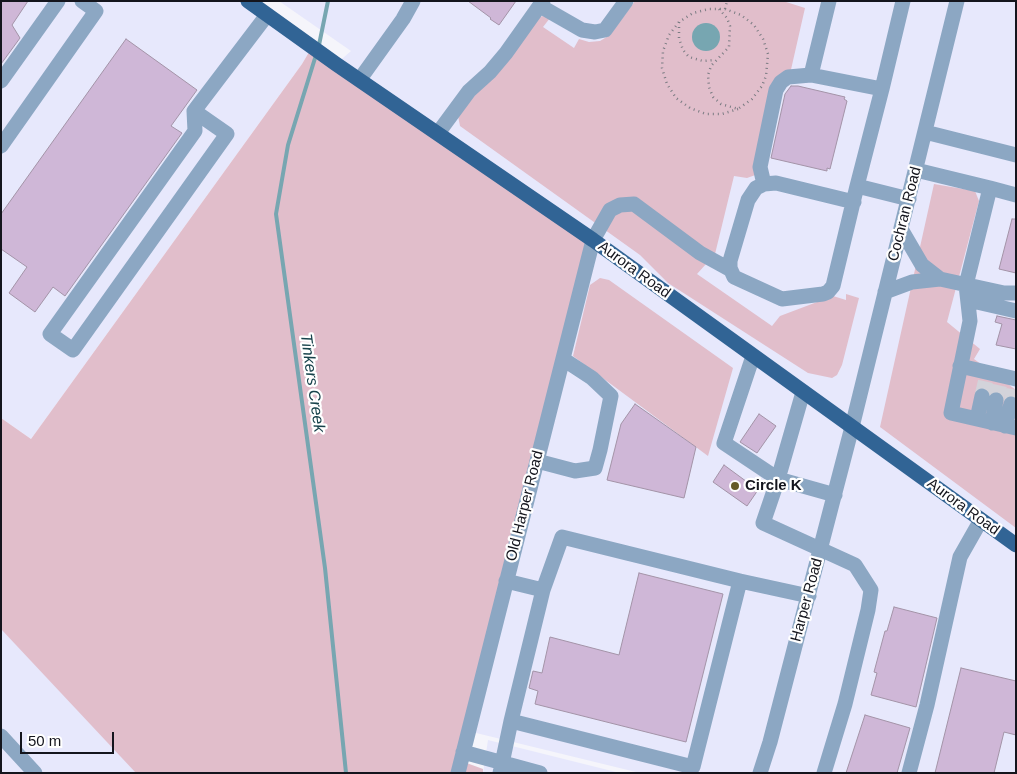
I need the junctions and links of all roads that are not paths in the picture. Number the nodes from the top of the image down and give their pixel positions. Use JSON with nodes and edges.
{"nodes":[{"id":1,"x":58,"y":1,"type":"edge"},
{"id":2,"x":82,"y":1,"type":"edge"},
{"id":3,"x":248,"y":1,"type":"edge"},
{"id":4,"x":413,"y":1,"type":"edge"},
{"id":5,"x":626,"y":1,"type":"edge"},
{"id":6,"x":829,"y":1,"type":"edge"},
{"id":7,"x":903,"y":1,"type":"edge"},
{"id":8,"x":957,"y":1,"type":"edge"},
{"id":9,"x":542,"y":4,"type":"edge"},
{"id":10,"x":267,"y":14,"type":"junction"},
{"id":11,"x":811,"y":75,"type":"junction"},
{"id":12,"x":360,"y":79,"type":"junction"},
{"id":13,"x":1,"y":81,"type":"edge"},
{"id":14,"x":882,"y":88,"type":"junction"},
{"id":15,"x":194,"y":111,"type":"junction"},
{"id":16,"x":925,"y":132,"type":"junction"},
{"id":17,"x":438,"y":133,"type":"junction"},
{"id":18,"x":1,"y":146,"type":"edge"},
{"id":19,"x":1016,"y":155,"type":"edge"},
{"id":20,"x":916,"y":170,"type":"junction"},
{"id":21,"x":764,"y":184,"type":"junction"},
{"id":22,"x":858,"y":186,"type":"junction"},
{"id":23,"x":990,"y":188,"type":"junction"},
{"id":24,"x":1016,"y":195,"type":"edge"},
{"id":25,"x":909,"y":198,"type":"junction"},
{"id":26,"x":854,"y":202,"type":"junction"},
{"id":27,"x":901,"y":229,"type":"junction"},
{"id":28,"x":593,"y":240,"type":"junction"},
{"id":29,"x":730,"y":270,"type":"junction"},
{"id":30,"x":940,"y":280,"type":"junction"},
{"id":31,"x":886,"y":292,"type":"junction"},
{"id":32,"x":967,"y":293,"type":"junction"},
{"id":33,"x":1016,"y":293,"type":"edge"},
{"id":34,"x":1016,"y":311,"type":"edge"},
{"id":35,"x":753,"y":356,"type":"junction"},
{"id":36,"x":563,"y":359,"type":"junction"},
{"id":37,"x":960,"y":366,"type":"junction"},
{"id":38,"x":1003,"y":379,"type":"edge"},
{"id":39,"x":804,"y":392,"type":"junction"},
{"id":40,"x":998,"y":424,"type":"edge"},
{"id":41,"x":852,"y":427,"type":"junction"},
{"id":42,"x":537,"y":461,"type":"junction"},
{"id":43,"x":778,"y":479,"type":"junction"},
{"id":44,"x":835,"y":495,"type":"junction"},
{"id":45,"x":981,"y":520,"type":"junction"},
{"id":46,"x":1016,"y":545,"type":"edge"},
{"id":47,"x":820,"y":550,"type":"junction"},
{"id":48,"x":506,"y":581,"type":"junction"},
{"id":49,"x":740,"y":581,"type":"junction"},
{"id":50,"x":543,"y":590,"type":"junction"},
{"id":51,"x":808,"y":596,"type":"junction"},
{"id":52,"x":511,"y":721,"type":"junction"},
{"id":53,"x":1,"y":736,"type":"edge"},
{"id":54,"x":462,"y":752,"type":"junction"},
{"id":55,"x":501,"y":768,"type":"edge"},
{"id":56,"x":35,"y":773,"type":"edge"},
{"id":57,"x":458,"y":773,"type":"edge"},
{"id":58,"x":540,"y":773,"type":"edge"},
{"id":59,"x":760,"y":773,"type":"edge"},
{"id":60,"x":824,"y":773,"type":"edge"},
{"id":61,"x":910,"y":773,"type":"edge"}],
"edges":[{"from":1,"to":13,"type":"street"},
{"from":2,"to":18,"type":"street"},
{"from":3,"to":10,"type":"main road","name":"Aurora Road"},
{"from":4,"to":12,"type":"street"},
{"from":5,"to":9,"type":"street"},
{"from":6,"to":11,"type":"street"},
{"from":7,"to":14,"type":"street"},
{"from":8,"to":16,"type":"street","name":"Cochran Road"},
{"from":9,"to":17,"type":"street"},
{"from":10,"to":12,"type":"main road","name":"Aurora Road"},
{"from":10,"to":15,"type":"street"},
{"from":11,"to":14,"type":"street"},
{"from":11,"to":21,"type":"street"},
{"from":12,"to":17,"type":"main road","name":"Aurora Road"},
{"from":14,"to":22,"type":"street"},
{"from":15,"to":15,"type":"street"},
{"from":16,"to":19,"type":"street"},
{"from":16,"to":20,"type":"street","name":"Cochran Road"},
{"from":17,"to":28,"type":"main road","name":"Aurora Road"},
{"from":20,"to":23,"type":"street"},
{"from":20,"to":25,"type":"street","name":"Cochran Road"},
{"from":21,"to":26,"type":"street"},
{"from":21,"to":29,"type":"street"},
{"from":22,"to":25,"type":"street"},
{"from":22,"to":26,"type":"street"},
{"from":23,"to":24,"type":"street"},
{"from":23,"to":32,"type":"street"},
{"from":25,"to":27,"type":"street","name":"Cochran Road"},
{"from":26,"to":29,"type":"street"},
{"from":27,"to":30,"type":"street"},
{"from":27,"to":31,"type":"street","name":"Cochran Road"},
{"from":28,"to":29,"type":"street","name":"Old Harper Road"},
{"from":28,"to":35,"type":"main road","name":"Aurora Road"},
{"from":28,"to":36,"type":"street","name":"Old Harper Road"},
{"from":30,"to":31,"type":"street"},
{"from":30,"to":32,"type":"street"},
{"from":31,"to":41,"type":"street","name":"Cochran Road"},
{"from":32,"to":33,"type":"street"},
{"from":32,"to":34,"type":"street"},
{"from":32,"to":37,"type":"street"},
{"from":35,"to":39,"type":"main road","name":"Aurora Road"},
{"from":35,"to":43,"type":"street"},
{"from":36,"to":42,"type":"street","name":"Old Harper Road"},
{"from":36,"to":42,"type":"street"},
{"from":37,"to":38,"type":"street"},
{"from":37,"to":40,"type":"street"},
{"from":39,"to":41,"type":"main road","name":"Aurora Road"},
{"from":39,"to":43,"type":"street"},
{"from":40,"to":40,"type":"street"},
{"from":41,"to":44,"type":"street","name":"Harper Road"},
{"from":41,"to":45,"type":"main road","name":"Aurora Road"},
{"from":42,"to":48,"type":"street","name":"Old Harper Road"},
{"from":43,"to":44,"type":"street"},
{"from":43,"to":47,"type":"street"},
{"from":44,"to":47,"type":"street","name":"Harper Road"},
{"from":45,"to":46,"type":"main road","name":"Aurora Road"},
{"from":45,"to":61,"type":"street"},
{"from":47,"to":51,"type":"street","name":"Harper Road"},
{"from":47,"to":60,"type":"street"},
{"from":48,"to":50,"type":"street"},
{"from":48,"to":54,"type":"street","name":"Old Harper Road"},
{"from":49,"to":50,"type":"street"},
{"from":49,"to":51,"type":"street"},
{"from":49,"to":52,"type":"street"},
{"from":50,"to":52,"type":"street"},
{"from":51,"to":59,"type":"street","name":"Harper Road"},
{"from":52,"to":55,"type":"street"},
{"from":53,"to":56,"type":"street"},
{"from":54,"to":55,"type":"street"},
{"from":54,"to":57,"type":"street","name":"Old Harper Road"},
{"from":55,"to":58,"type":"street"}]}
